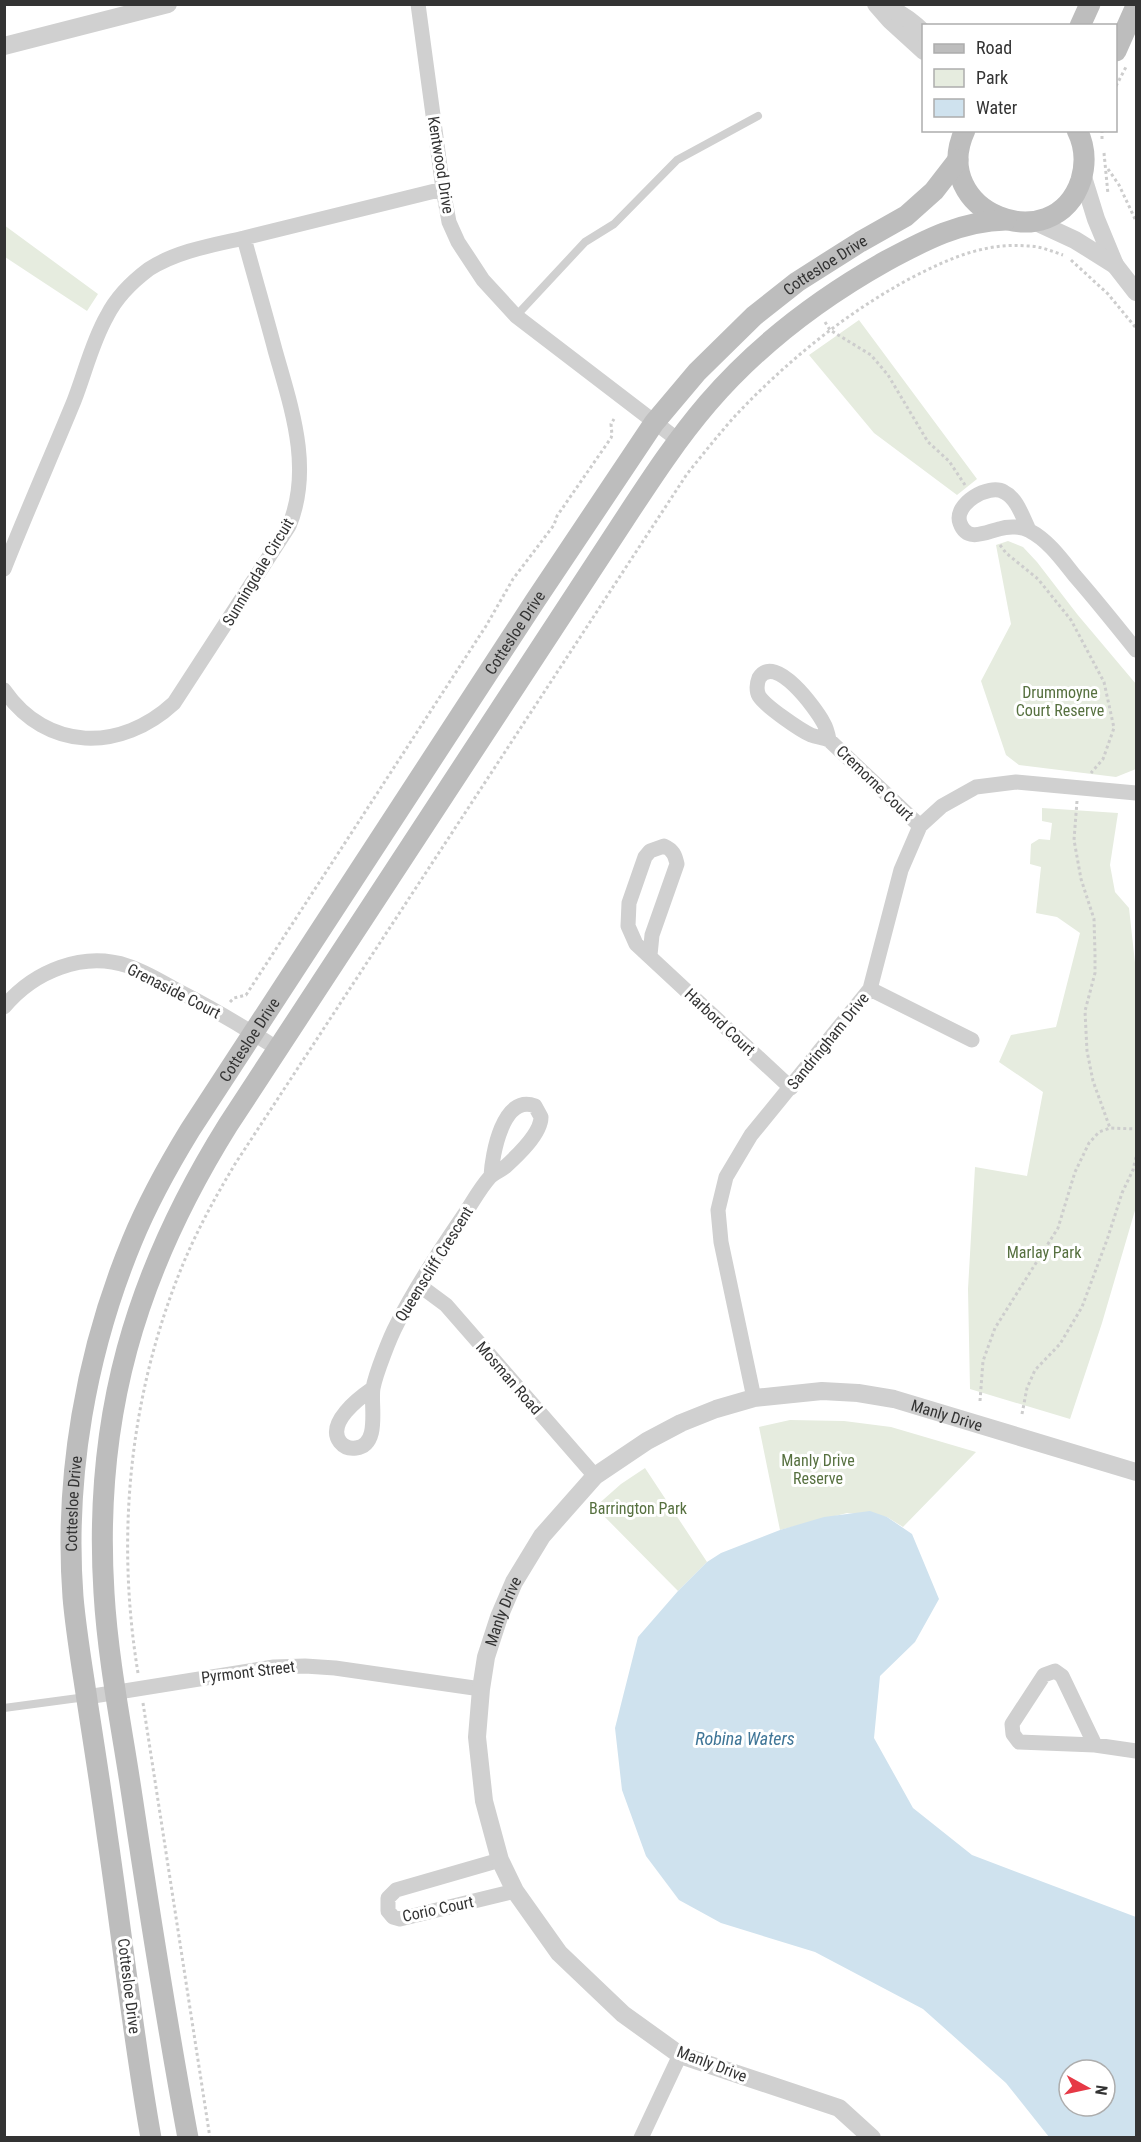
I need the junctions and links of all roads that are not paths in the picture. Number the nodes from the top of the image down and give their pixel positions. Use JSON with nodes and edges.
{"nodes":[{"id":1,"x":168,"y":4,"type":"edge"},
{"id":2,"x":418,"y":4,"type":"edge"},
{"id":3,"x":878,"y":4,"type":"edge"},
{"id":4,"x":1090,"y":4,"type":"edge"},
{"id":5,"x":1137,"y":6,"type":"edge"},
{"id":6,"x":135,"y":9,"type":"edge"},
{"id":7,"x":1081,"y":24,"type":"edge"},
{"id":8,"x":922,"y":31,"type":"edge"},
{"id":9,"x":4,"y":46,"type":"edge"},
{"id":10,"x":922,"y":49,"type":"edge"},
{"id":11,"x":1117,"y":49,"type":"edge"},
{"id":12,"x":758,"y":116,"type":"dead end"},
{"id":13,"x":963,"y":132,"type":"edge"},
{"id":14,"x":1081,"y":134,"type":"edge"},
{"id":15,"x":958,"y":160,"type":"junction"},
{"id":16,"x":1082,"y":174,"type":"junction"},
{"id":17,"x":443,"y":189,"type":"junction"},
{"id":18,"x":1006,"y":220,"type":"junction"},
{"id":19,"x":1034,"y":221,"type":"junction"},
{"id":20,"x":244,"y":238,"type":"junction"},
{"id":21,"x":1115,"y":265,"type":"junction"},
{"id":22,"x":1137,"y":292,"type":"edge"},
{"id":23,"x":516,"y":316,"type":"junction"},
{"id":24,"x":654,"y":423,"type":"junction"},
{"id":25,"x":678,"y":440,"type":"junction"},
{"id":26,"x":1029,"y":530,"type":"junction"},
{"id":27,"x":4,"y":569,"type":"edge"},
{"id":28,"x":1137,"y":650,"type":"edge"},
{"id":29,"x":4,"y":690,"type":"edge"},
{"id":30,"x":830,"y":740,"type":"junction"},
{"id":31,"x":1137,"y":793,"type":"edge"},
{"id":32,"x":920,"y":826,"type":"junction"},
{"id":33,"x":650,"y":955,"type":"junction"},
{"id":34,"x":870,"y":989,"type":"junction"},
{"id":35,"x":4,"y":1007,"type":"edge"},
{"id":36,"x":252,"y":1033,"type":"junction"},
{"id":37,"x":972,"y":1040,"type":"dead end"},
{"id":38,"x":278,"y":1049,"type":"junction"},
{"id":39,"x":790,"y":1088,"type":"junction"},
{"id":40,"x":491,"y":1176,"type":"dead end"},
{"id":41,"x":419,"y":1285,"type":"junction"},
{"id":42,"x":372,"y":1389,"type":"dead end"},
{"id":43,"x":754,"y":1398,"type":"junction"},
{"id":44,"x":1137,"y":1472,"type":"edge"},
{"id":45,"x":595,"y":1476,"type":"junction"},
{"id":46,"x":481,"y":1689,"type":"junction"},
{"id":47,"x":116,"y":1692,"type":"junction"},
{"id":48,"x":87,"y":1697,"type":"junction"},
{"id":49,"x":4,"y":1708,"type":"edge"},
{"id":50,"x":1095,"y":1745,"type":"junction"},
{"id":51,"x":1137,"y":1751,"type":"edge"},
{"id":52,"x":500,"y":1860,"type":"junction"},
{"id":53,"x":515,"y":1891,"type":"junction"},
{"id":54,"x":680,"y":2055,"type":"junction"},
{"id":55,"x":151,"y":2138,"type":"edge"},
{"id":56,"x":188,"y":2138,"type":"edge"},
{"id":57,"x":641,"y":2138,"type":"edge"},
{"id":58,"x":872,"y":2138,"type":"edge"}],
"edges":[{"from":1,"to":6,"type":"street"},
{"from":2,"to":17,"type":"street","name":"Kentwood Drive"},
{"from":3,"to":8,"type":"street"},
{"from":3,"to":10,"type":"street"},
{"from":4,"to":7,"type":"main road"},
{"from":5,"to":11,"type":"main road"},
{"from":6,"to":9,"type":"street"},
{"from":12,"to":23,"type":"lane"},
{"from":13,"to":15,"type":"main road"},
{"from":14,"to":16,"type":"main road"},
{"from":15,"to":18,"type":"main road"},
{"from":15,"to":24,"type":"main road","name":"Cottesloe Drive"},
{"from":16,"to":19,"type":"main road"},
{"from":16,"to":21,"type":"street"},
{"from":17,"to":20,"type":"street"},
{"from":17,"to":23,"type":"street","name":"Kentwood Drive"},
{"from":18,"to":19,"type":"main road","name":"Cottesloe Drive"},
{"from":18,"to":25,"type":"main road","name":"Cottesloe Drive"},
{"from":19,"to":21,"type":"street"},
{"from":20,"to":27,"type":"street"},
{"from":20,"to":29,"type":"street","name":"Sunningdale Circuit"},
{"from":21,"to":22,"type":"street"},
{"from":23,"to":24,"type":"street","name":"Kentwood Drive"},
{"from":24,"to":25,"type":"street","name":"Kentwood Drive"},
{"from":24,"to":36,"type":"main road","name":"Cottesloe Drive"},
{"from":25,"to":38,"type":"main road","name":"Cottesloe Drive"},
{"from":26,"to":26,"type":"street"},
{"from":26,"to":28,"type":"street"},
{"from":30,"to":30,"type":"street","name":"Cremorne Court"},
{"from":30,"to":32,"type":"street","name":"Cremorne Court"},
{"from":31,"to":32,"type":"street","name":"Sandringham Drive"},
{"from":32,"to":34,"type":"street","name":"Sandringham Drive"},
{"from":33,"to":33,"type":"street","name":"Harbord Court"},
{"from":33,"to":39,"type":"street","name":"Harbord Court"},
{"from":34,"to":37,"type":"street"},
{"from":34,"to":39,"type":"street","name":"Sandringham Drive"},
{"from":35,"to":36,"type":"street","name":"Grenaside Court"},
{"from":36,"to":38,"type":"street","name":"Grenaside Court"},
{"from":36,"to":48,"type":"main road","name":"Cottesloe Drive"},
{"from":38,"to":47,"type":"main road","name":"Cottesloe Drive"},
{"from":39,"to":43,"type":"street","name":"Sandringham Drive"},
{"from":40,"to":41,"type":"street","name":"Queenscliff Crescent"},
{"from":41,"to":42,"type":"street","name":"Queenscliff Crescent"},
{"from":41,"to":45,"type":"street","name":"Mosman Road"},
{"from":43,"to":44,"type":"street","name":"Manly Drive"},
{"from":43,"to":45,"type":"street","name":"Manly Drive"},
{"from":45,"to":46,"type":"street","name":"Manly Drive"},
{"from":46,"to":47,"type":"street","name":"Pyrmont Street"},
{"from":46,"to":52,"type":"street","name":"Manly Drive"},
{"from":47,"to":48,"type":"street","name":"Pyrmont Street"},
{"from":47,"to":56,"type":"main road","name":"Cottesloe Drive"},
{"from":48,"to":49,"type":"lane"},
{"from":48,"to":55,"type":"main road","name":"Cottesloe Drive"},
{"from":50,"to":50,"type":"street"},
{"from":50,"to":51,"type":"street"},
{"from":52,"to":53,"type":"street","name":"Manly Drive"},
{"from":52,"to":53,"type":"street","name":"Corio Court"},
{"from":53,"to":54,"type":"street","name":"Manly Drive"},
{"from":54,"to":57,"type":"street"},
{"from":54,"to":58,"type":"street","name":"Manly Drive"}]}
